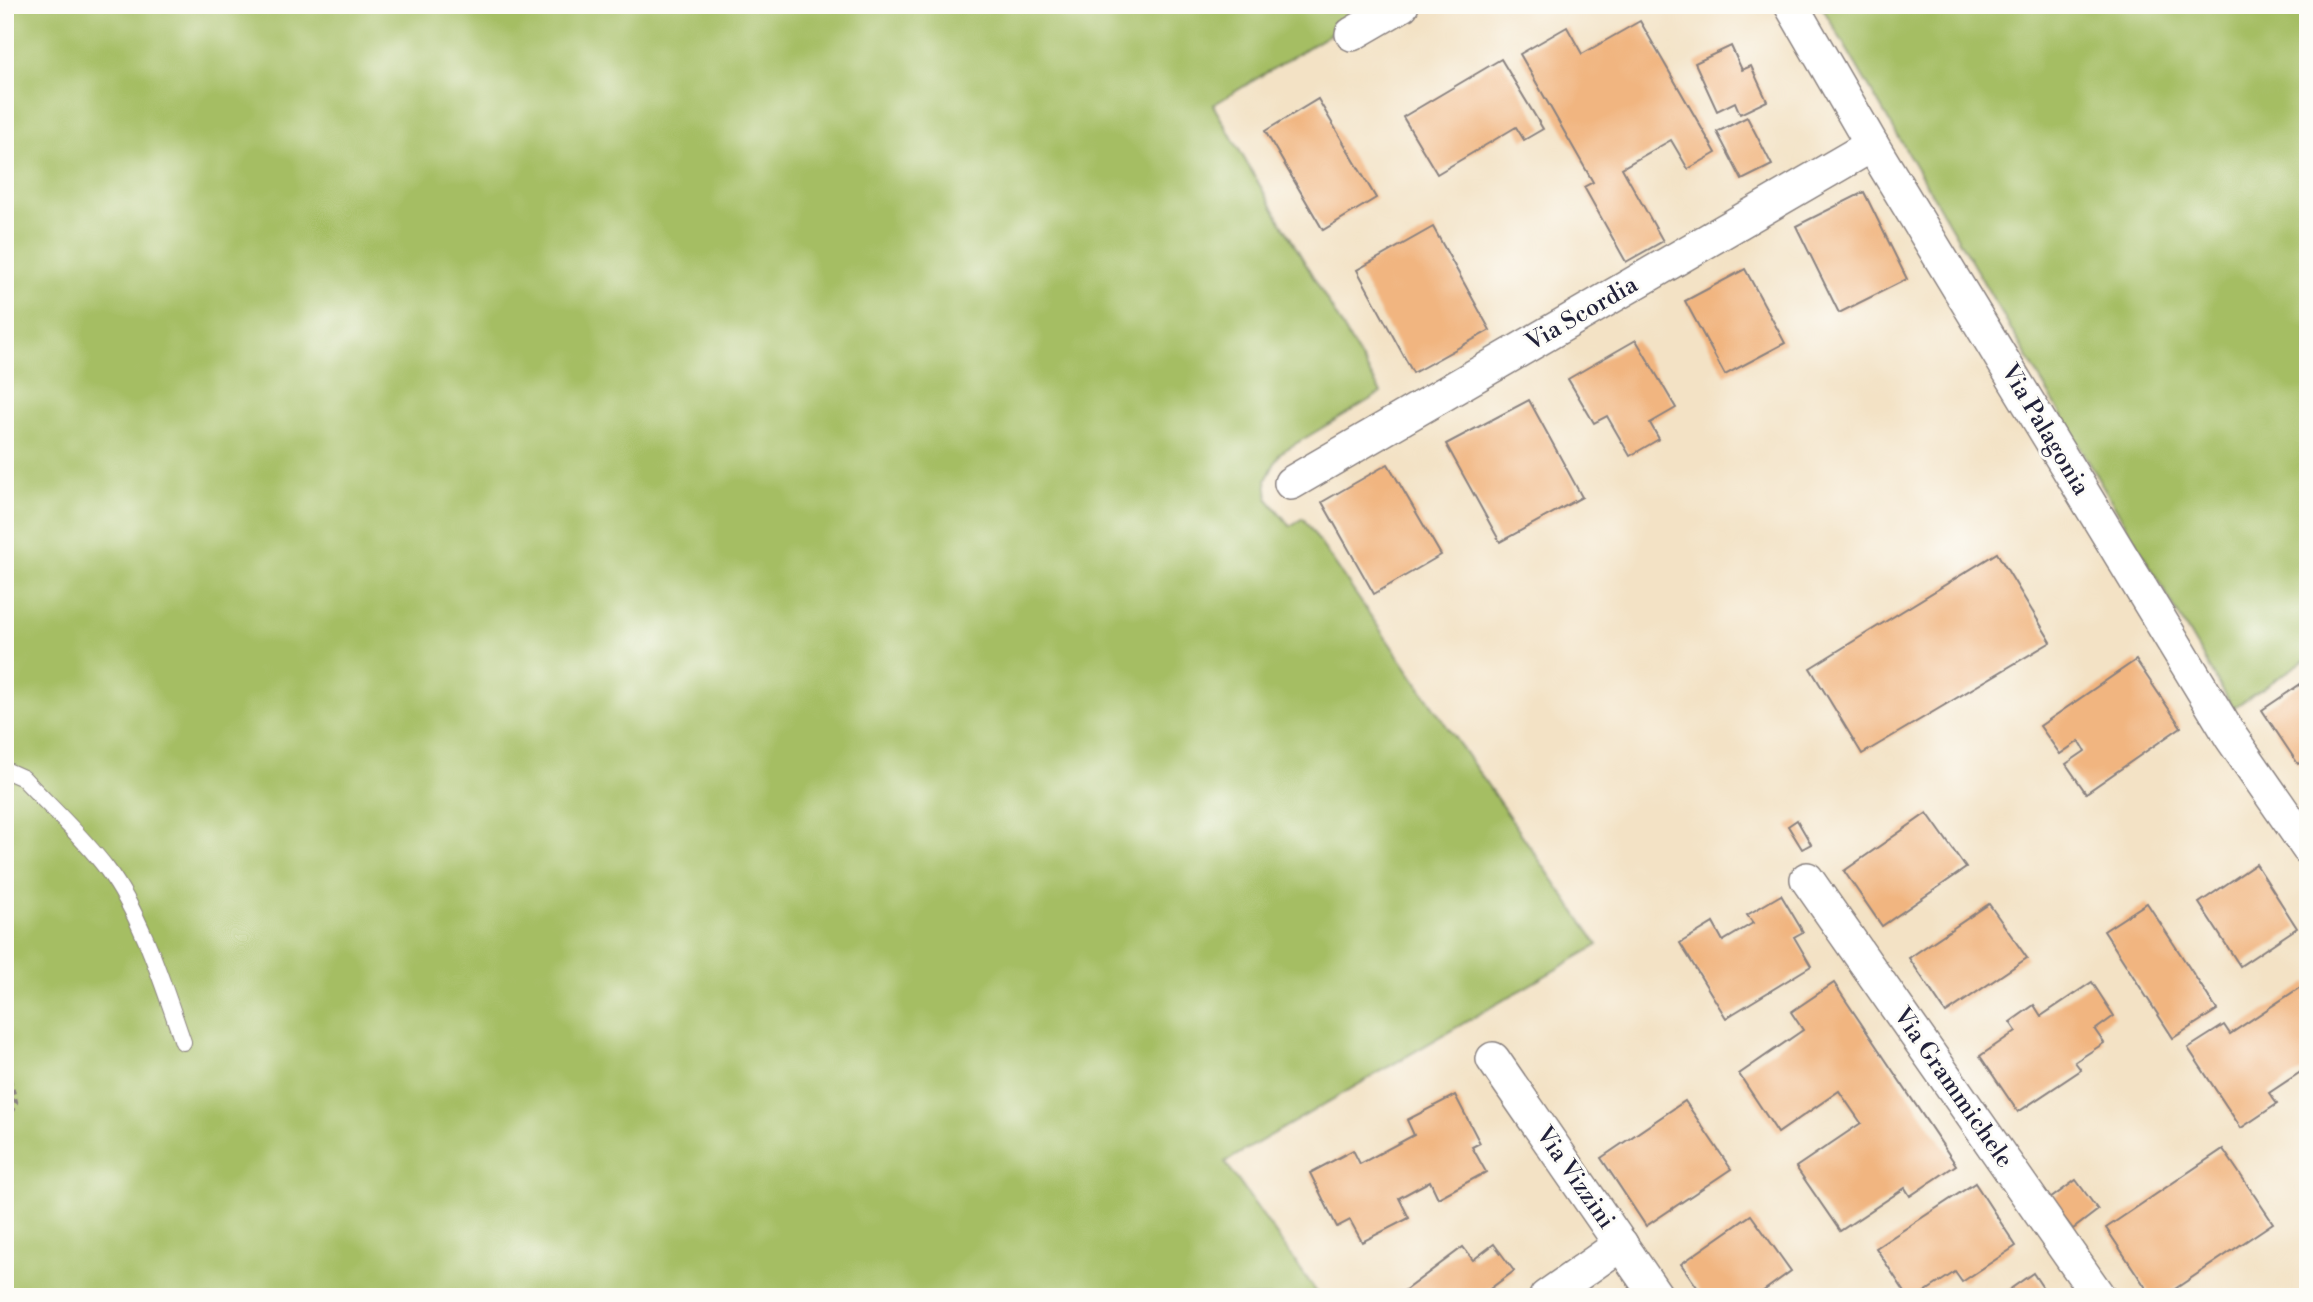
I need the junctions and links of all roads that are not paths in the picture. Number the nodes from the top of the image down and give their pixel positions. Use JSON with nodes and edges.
{"nodes":[{"id":1,"x":1402,"y":5,"type":"edge"},
{"id":2,"x":1791,"y":5,"type":"edge"},
{"id":3,"x":1352,"y":34,"type":"dead end"},
{"id":4,"x":1872,"y":145,"type":"junction"},
{"id":5,"x":1291,"y":483,"type":"dead end"},
{"id":6,"x":5,"y":770,"type":"edge"},
{"id":7,"x":2308,"y":848,"type":"edge"},
{"id":8,"x":1807,"y":879,"type":"dead end"},
{"id":9,"x":183,"y":1042,"type":"dead end"},
{"id":10,"x":1493,"y":1059,"type":"dead end"},
{"id":11,"x":1621,"y":1244,"type":"junction"},
{"id":12,"x":1546,"y":1297,"type":"edge"},
{"id":13,"x":1657,"y":1297,"type":"edge"},
{"id":14,"x":2099,"y":1297,"type":"edge"}],
"edges":[{"from":1,"to":3,"type":"street"},
{"from":2,"to":4,"type":"street","name":"Via Palagonia"},
{"from":4,"to":5,"type":"street","name":"Via Scordia"},
{"from":4,"to":7,"type":"street","name":"Via Palagonia"},
{"from":6,"to":9,"type":"lane"},
{"from":8,"to":14,"type":"street","name":"Via Grammichele"},
{"from":10,"to":11,"type":"street","name":"Via Vizzini"},
{"from":11,"to":12,"type":"street"},
{"from":11,"to":13,"type":"street","name":"Via Vizzini"}]}
